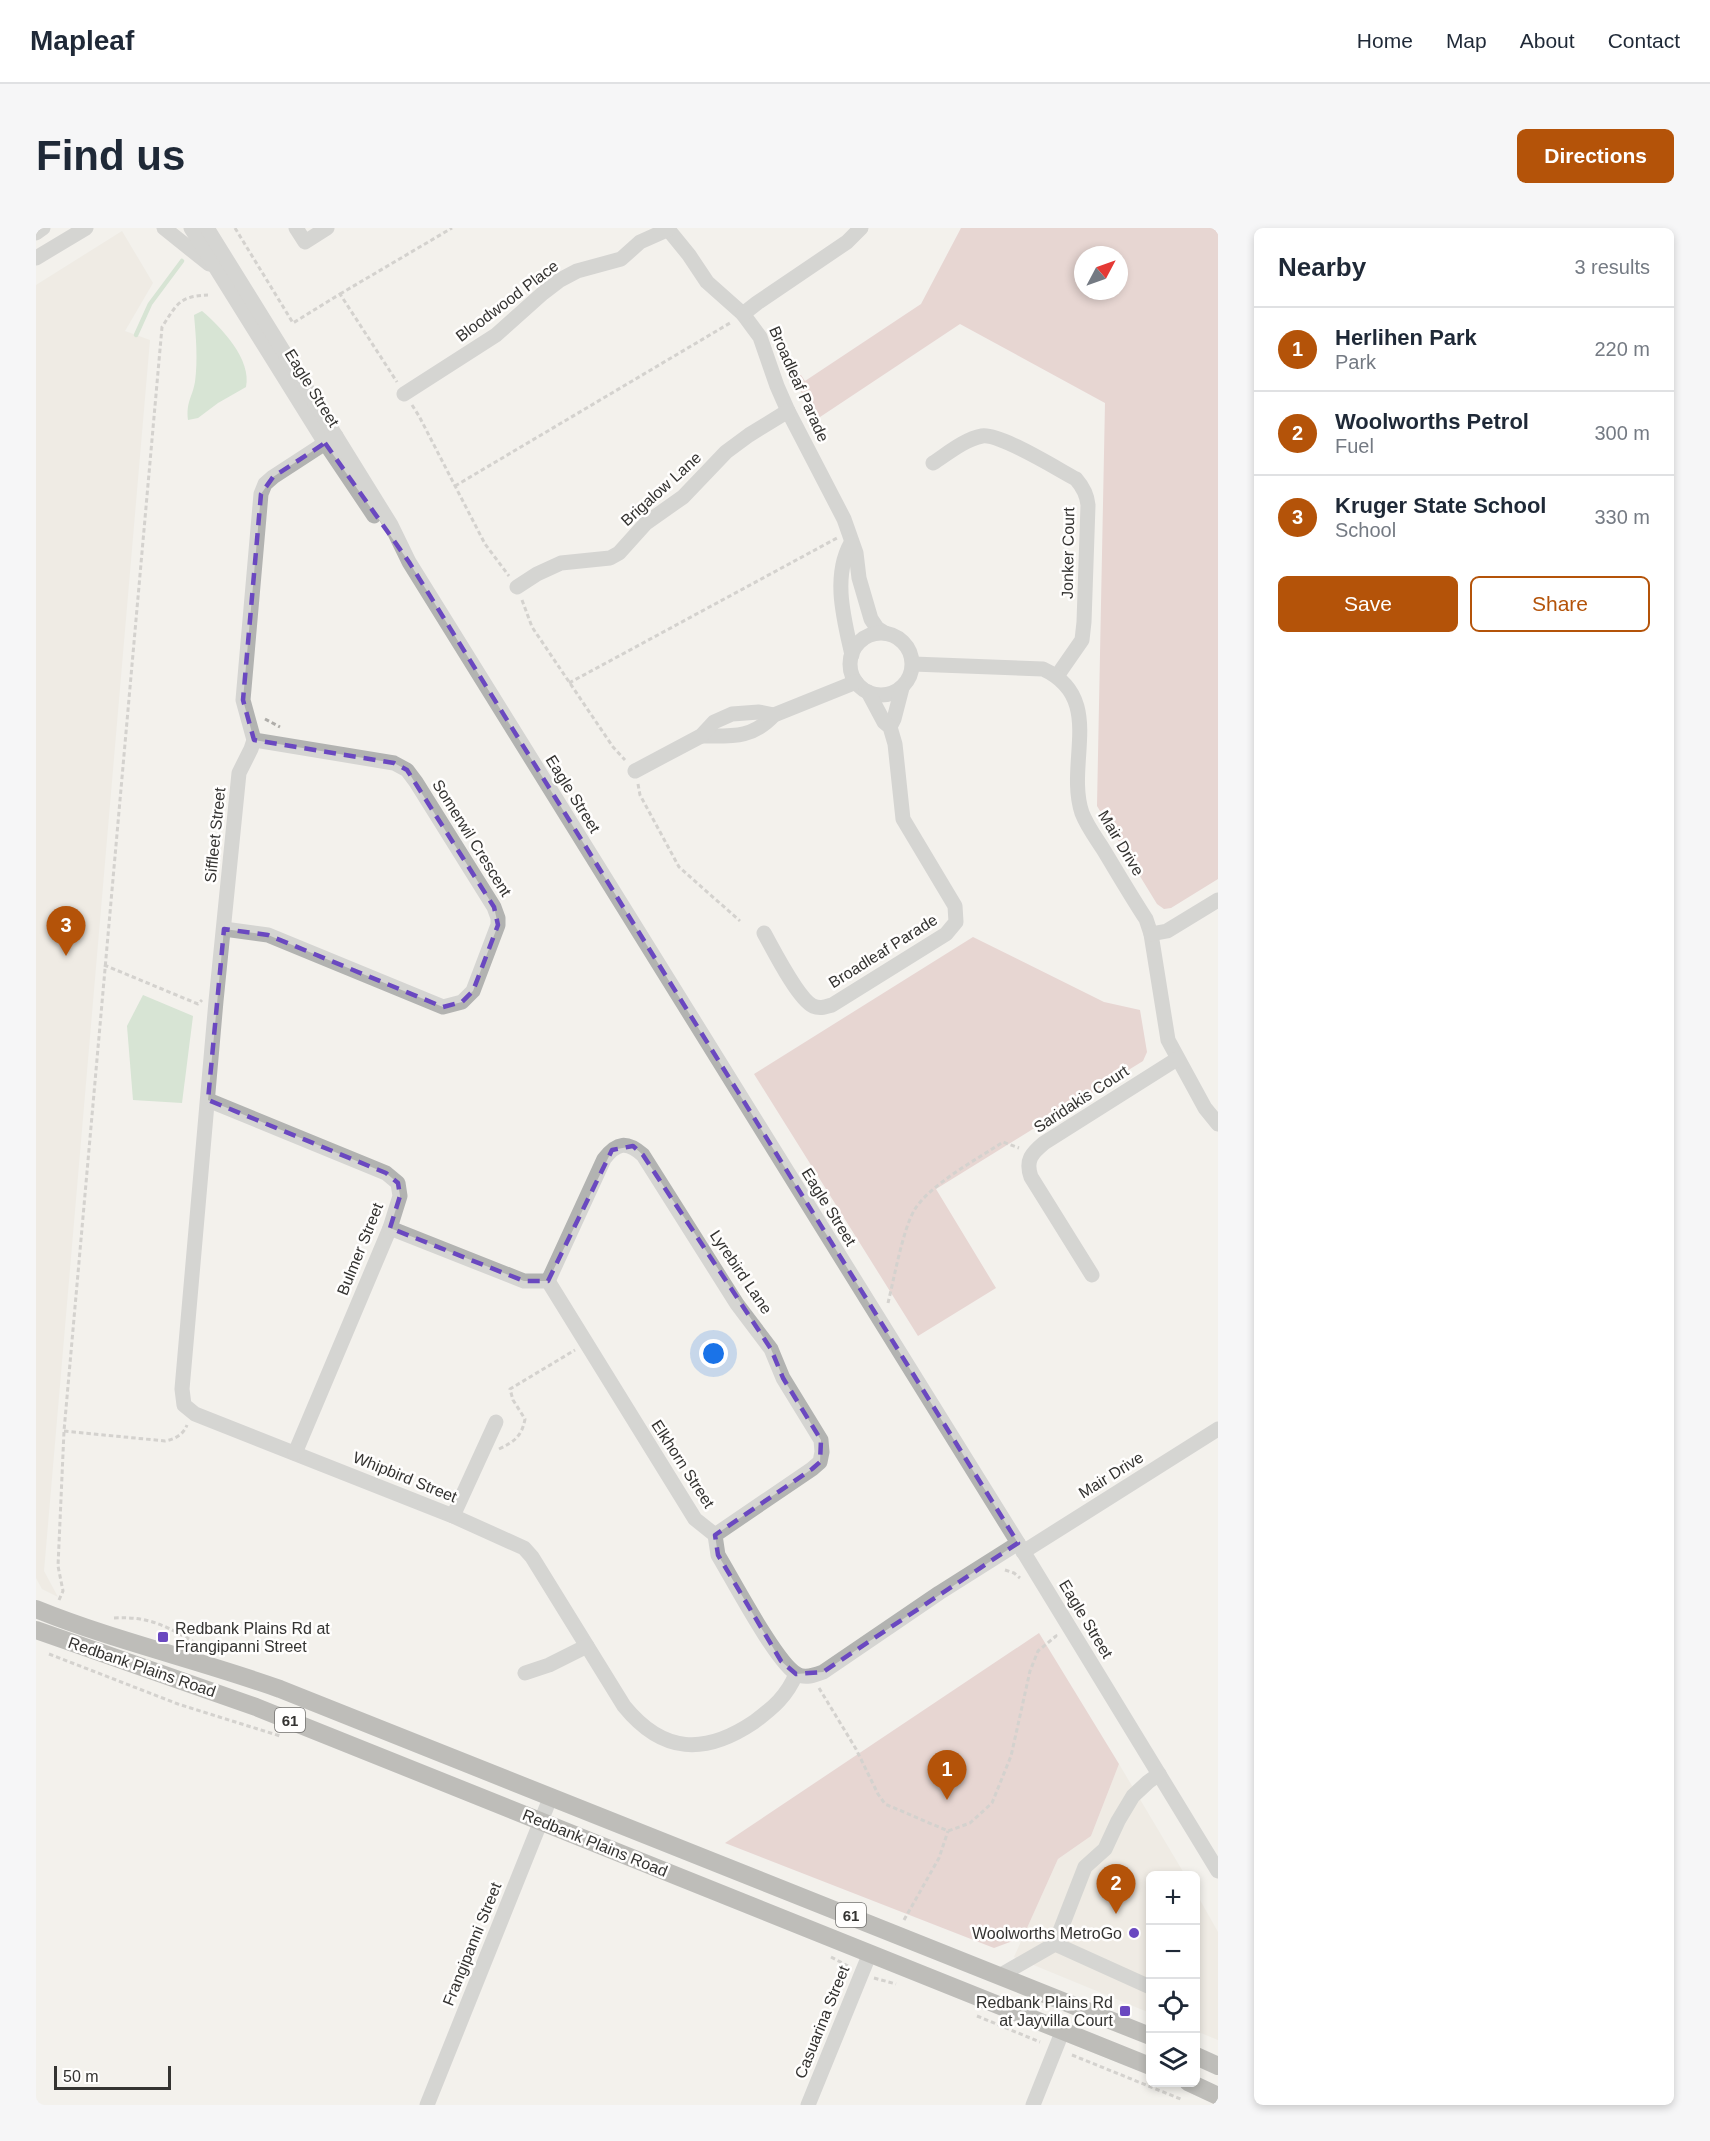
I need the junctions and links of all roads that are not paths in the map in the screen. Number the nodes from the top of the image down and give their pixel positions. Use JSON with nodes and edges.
{"nodes":[{"id":1,"x":43,"y":228,"type":"edge"},
{"id":2,"x":86,"y":228,"type":"edge"},
{"id":3,"x":164,"y":228,"type":"edge"},
{"id":4,"x":191,"y":228,"type":"edge"},
{"id":5,"x":207,"y":228,"type":"edge"},
{"id":6,"x":296,"y":228,"type":"edge"},
{"id":7,"x":327,"y":228,"type":"edge"},
{"id":8,"x":861,"y":228,"type":"edge"},
{"id":9,"x":667,"y":229,"type":"edge"},
{"id":10,"x":36,"y":233,"type":"edge"},
{"id":11,"x":36,"y":258,"type":"edge"},
{"id":12,"x":218,"y":272,"type":"junction"},
{"id":13,"x":743,"y":315,"type":"junction"},
{"id":14,"x":404,"y":394,"type":"road end"},
{"id":15,"x":788,"y":411,"type":"junction"},
{"id":16,"x":330,"y":440,"type":"junction"},
{"id":17,"x":933,"y":463,"type":"dead end"},
{"id":18,"x":849,"y":538,"type":"junction"},
{"id":19,"x":517,"y":587,"type":"road end"},
{"id":20,"x":885,"y":633,"type":"junction"},
{"id":21,"x":852,"y":655,"type":"junction"},
{"id":22,"x":913,"y":664,"type":"junction"},
{"id":23,"x":1057,"y":676,"type":"junction"},
{"id":24,"x":862,"y":687,"type":"junction"},
{"id":25,"x":902,"y":688,"type":"junction"},
{"id":26,"x":774,"y":715,"type":"junction"},
{"id":27,"x":890,"y":727,"type":"junction"},
{"id":28,"x":700,"y":736,"type":"junction"},
{"id":29,"x":254,"y":740,"type":"junction"},
{"id":30,"x":635,"y":771,"type":"road end"},
{"id":31,"x":1218,"y":900,"type":"edge"},
{"id":32,"x":224,"y":929,"type":"junction"},
{"id":33,"x":764,"y":933,"type":"dead end"},
{"id":34,"x":1151,"y":934,"type":"junction"},
{"id":35,"x":1177,"y":1059,"type":"junction"},
{"id":36,"x":208,"y":1100,"type":"junction"},
{"id":37,"x":1218,"y":1124,"type":"edge"},
{"id":38,"x":390,"y":1228,"type":"junction"},
{"id":39,"x":1092,"y":1275,"type":"dead end"},
{"id":40,"x":548,"y":1281,"type":"junction"},
{"id":41,"x":496,"y":1422,"type":"dead end"},
{"id":42,"x":1218,"y":1429,"type":"edge"},
{"id":43,"x":295,"y":1453,"type":"junction"},
{"id":44,"x":453,"y":1516,"type":"junction"},
{"id":45,"x":715,"y":1534,"type":"junction"},
{"id":46,"x":1021,"y":1548,"type":"junction"},
{"id":47,"x":44,"y":1603,"type":"edge"},
{"id":48,"x":36,"y":1630,"type":"edge"},
{"id":49,"x":587,"y":1646,"type":"junction"},
{"id":50,"x":525,"y":1673,"type":"dead end"},
{"id":51,"x":796,"y":1674,"type":"junction"},
{"id":52,"x":1160,"y":1774,"type":"junction"},
{"id":53,"x":551,"y":1796,"type":"junction"},
{"id":54,"x":541,"y":1820,"type":"junction"},
{"id":55,"x":1218,"y":1871,"type":"edge"},
{"id":56,"x":1055,"y":1944,"type":"junction"},
{"id":57,"x":870,"y":1953,"type":"junction"},
{"id":58,"x":1001,"y":1975,"type":"junction"},
{"id":59,"x":1146,"y":1985,"type":"edge"},
{"id":60,"x":1063,"y":2030,"type":"junction"},
{"id":61,"x":1146,"y":2034,"type":"edge"},
{"id":62,"x":1200,"y":2058,"type":"edge"},
{"id":63,"x":1146,"y":2064,"type":"edge"},
{"id":64,"x":1218,"y":2066,"type":"edge"},
{"id":65,"x":1185,"y":2091,"type":"edge"},
{"id":66,"x":1218,"y":2096,"type":"edge"},
{"id":67,"x":426,"y":2105,"type":"edge"},
{"id":68,"x":808,"y":2105,"type":"edge"},
{"id":69,"x":1033,"y":2105,"type":"edge"}],
"edges":[{"from":1,"to":10,"type":"street"},
{"from":2,"to":11,"type":"street"},
{"from":3,"to":12,"type":"street"},
{"from":4,"to":12,"type":"street","name":"Eagle Street"},
{"from":5,"to":16,"type":"street","name":"Eagle Street"},
{"from":6,"to":7,"type":"street"},
{"from":8,"to":13,"type":"street"},
{"from":9,"to":13,"type":"street","name":"Broadleaf Parade"},
{"from":9,"to":14,"type":"street","name":"Bloodwood Place"},
{"from":12,"to":16,"type":"street","name":"Eagle Street"},
{"from":13,"to":15,"type":"street","name":"Broadleaf Parade"},
{"from":15,"to":18,"type":"street","name":"Broadleaf Parade"},
{"from":15,"to":19,"type":"street","name":"Brigalow Lane"},
{"from":16,"to":29,"type":"street"},
{"from":16,"to":46,"type":"street","name":"Eagle Street"},
{"from":17,"to":23,"type":"street","name":"Jonker Court"},
{"from":18,"to":20,"type":"street","name":"Broadleaf Parade"},
{"from":18,"to":21,"type":"street"},
{"from":20,"to":21,"type":"street"},
{"from":20,"to":22,"type":"street"},
{"from":21,"to":24,"type":"street"},
{"from":22,"to":23,"type":"street"},
{"from":22,"to":25,"type":"street"},
{"from":23,"to":34,"type":"street","name":"Mair Drive"},
{"from":24,"to":25,"type":"street"},
{"from":24,"to":26,"type":"street"},
{"from":24,"to":27,"type":"street","name":"Broadleaf Parade"},
{"from":25,"to":27,"type":"street"},
{"from":26,"to":28,"type":"street"},
{"from":26,"to":28,"type":"street"},
{"from":27,"to":33,"type":"street","name":"Broadleaf Parade"},
{"from":28,"to":30,"type":"street"},
{"from":29,"to":32,"type":"street","name":"Siffleet Street"},
{"from":29,"to":32,"type":"street","name":"Somerwil Crescent"},
{"from":31,"to":34,"type":"street"},
{"from":32,"to":36,"type":"street","name":"Siffleet Street"},
{"from":34,"to":35,"type":"street","name":"Mair Drive"},
{"from":35,"to":37,"type":"street","name":"Mair Drive"},
{"from":35,"to":39,"type":"street","name":"Saridakis Court"},
{"from":36,"to":38,"type":"street","name":"Bulmer Street"},
{"from":36,"to":43,"type":"street","name":"Whipbird Street"},
{"from":38,"to":40,"type":"street"},
{"from":38,"to":43,"type":"street","name":"Bulmer Street"},
{"from":40,"to":45,"type":"street","name":"Elkhorn Street"},
{"from":40,"to":45,"type":"street","name":"Lyrebird Lane"},
{"from":41,"to":44,"type":"street"},
{"from":42,"to":46,"type":"street","name":"Mair Drive"},
{"from":43,"to":44,"type":"street","name":"Whipbird Street"},
{"from":44,"to":49,"type":"street","name":"Whipbird Street"},
{"from":45,"to":51,"type":"street"},
{"from":46,"to":51,"type":"street"},
{"from":46,"to":52,"type":"street","name":"Eagle Street"},
{"from":47,"to":53,"type":"main road","name":"Redbank Plains Road","number":"61"},
{"from":48,"to":54,"type":"main road","name":"Redbank Plains Road","number":"61"},
{"from":49,"to":50,"type":"street"},
{"from":49,"to":51,"type":"street","name":"Whipbird Street"},
{"from":52,"to":55,"type":"street","name":"Eagle Street"},
{"from":52,"to":56,"type":"street"},
{"from":53,"to":54,"type":"street","name":"Frangipanni Street"},
{"from":53,"to":58,"type":"main road","name":"Redbank Plains Road","number":"61"},
{"from":54,"to":57,"type":"main road","name":"Redbank Plains Road","number":"61"},
{"from":54,"to":67,"type":"street","name":"Frangipanni Street"},
{"from":56,"to":58,"type":"street"},
{"from":56,"to":59,"type":"street"},
{"from":57,"to":60,"type":"main road","name":"Redbank Plains Road","number":"61"},
{"from":57,"to":68,"type":"street","name":"Casuarina Street"},
{"from":58,"to":61,"type":"main road","name":"Redbank Plains Road","number":"61"},
{"from":60,"to":63,"type":"main road","name":"Redbank Plains Road","number":"61"},
{"from":60,"to":69,"type":"street"},
{"from":62,"to":64,"type":"main road"},
{"from":65,"to":66,"type":"main road"}]}
